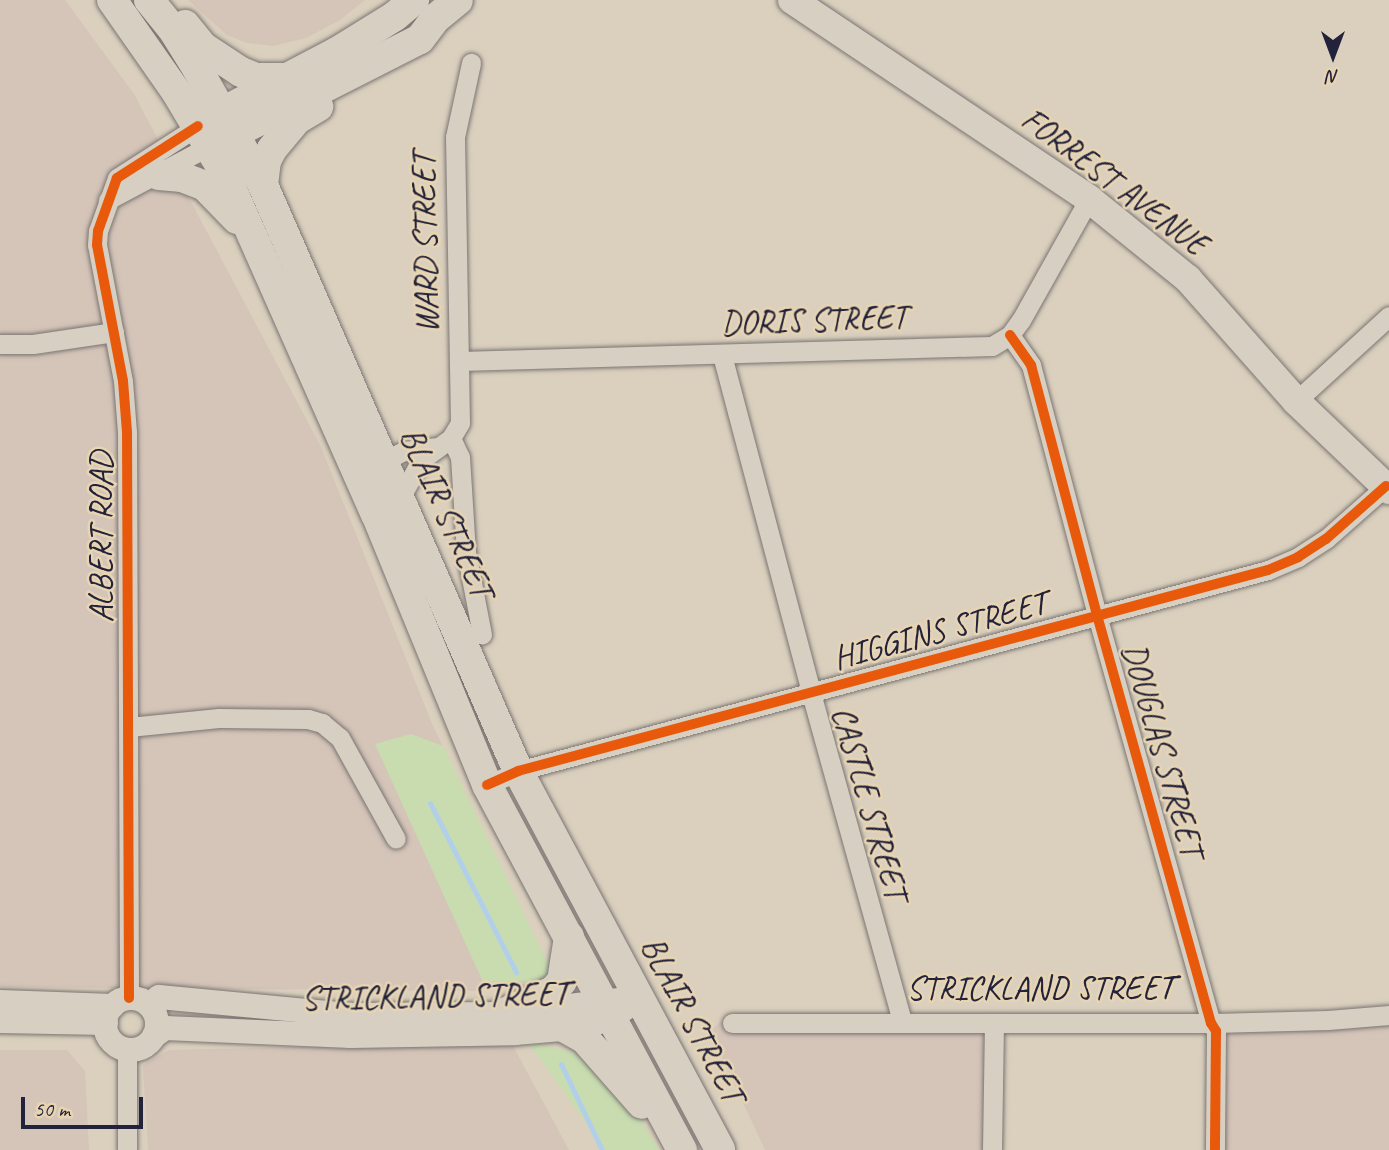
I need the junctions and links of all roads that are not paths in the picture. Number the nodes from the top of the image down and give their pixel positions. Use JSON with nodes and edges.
{"nodes":[{"id":1,"x":112,"y":0,"type":"edge"},
{"id":2,"x":149,"y":0,"type":"edge"},
{"id":3,"x":165,"y":0,"type":"edge"},
{"id":4,"x":414,"y":0,"type":"edge"},
{"id":5,"x":458,"y":0,"type":"edge"},
{"id":6,"x":792,"y":0,"type":"edge"},
{"id":7,"x":420,"y":39,"type":"junction"},
{"id":8,"x":471,"y":63,"type":"dead end"},
{"id":9,"x":286,"y":78,"type":"junction"},
{"id":10,"x":216,"y":129,"type":"junction"},
{"id":11,"x":159,"y":175,"type":"junction"},
{"id":12,"x":263,"y":185,"type":"junction"},
{"id":13,"x":1089,"y":199,"type":"junction"},
{"id":14,"x":108,"y":200,"type":"junction"},
{"id":15,"x":254,"y":237,"type":"junction"},
{"id":16,"x":1389,"y":316,"type":"edge"},
{"id":17,"x":114,"y":332,"type":"junction"},
{"id":18,"x":1010,"y":335,"type":"junction"},
{"id":19,"x":0,"y":344,"type":"edge"},
{"id":20,"x":722,"y":355,"type":"junction"},
{"id":21,"x":460,"y":361,"type":"junction"},
{"id":22,"x":1296,"y":401,"type":"junction"},
{"id":23,"x":450,"y":436,"type":"junction"},
{"id":24,"x":384,"y":461,"type":"junction"},
{"id":25,"x":1387,"y":488,"type":"edge"},
{"id":26,"x":390,"y":510,"type":"junction"},
{"id":27,"x":1097,"y":615,"type":"junction"},
{"id":28,"x":482,"y":634,"type":"dead end"},
{"id":29,"x":811,"y":693,"type":"junction"},
{"id":30,"x":129,"y":727,"type":"junction"},
{"id":31,"x":518,"y":771,"type":"junction"},
{"id":32,"x":487,"y":785,"type":"junction"},
{"id":33,"x":396,"y":839,"type":"dead end"},
{"id":34,"x":569,"y":937,"type":"junction"},
{"id":35,"x":639,"y":999,"type":"junction"},
{"id":36,"x":0,"y":1002,"type":"edge"},
{"id":37,"x":124,"y":1008,"type":"junction"},
{"id":38,"x":607,"y":1009,"type":"junction"},
{"id":39,"x":502,"y":1014,"type":"junction"},
{"id":40,"x":1389,"y":1015,"type":"edge"},
{"id":41,"x":0,"y":1021,"type":"edge"},
{"id":42,"x":902,"y":1021,"type":"junction"},
{"id":43,"x":732,"y":1023,"type":"dead end"},
{"id":44,"x":994,"y":1023,"type":"junction"},
{"id":45,"x":1211,"y":1023,"type":"junction"},
{"id":46,"x":567,"y":1029,"type":"junction"},
{"id":47,"x":154,"y":1036,"type":"junction"},
{"id":48,"x":127,"y":1049,"type":"junction"},
{"id":49,"x":664,"y":1116,"type":"junction"},
{"id":50,"x":127,"y":1150,"type":"edge"},
{"id":51,"x":682,"y":1150,"type":"edge"},
{"id":52,"x":720,"y":1150,"type":"edge"},
{"id":53,"x":992,"y":1150,"type":"edge"},
{"id":54,"x":1215,"y":1150,"type":"edge"}],
"edges":[{"from":1,"to":10,"type":"main road"},
{"from":2,"to":10,"type":"main road"},
{"from":3,"to":9,"type":"main road"},
{"from":4,"to":9,"type":"main road"},
{"from":5,"to":7,"type":"main road"},
{"from":6,"to":13,"type":"main road","name":"FORREST AVENUE"},
{"from":7,"to":10,"type":"main road"},
{"from":7,"to":12,"type":"main road"},
{"from":8,"to":21,"type":"street","name":"WARD STREET"},
{"from":9,"to":10,"type":"main road"},
{"from":10,"to":11,"type":"street"},
{"from":10,"to":12,"type":"main road","name":"BLAIR STREET"},
{"from":10,"to":14,"type":"street","name":"ALBERT ROAD"},
{"from":10,"to":15,"type":"main road","name":"BLAIR STREET"},
{"from":11,"to":14,"type":"street"},
{"from":11,"to":15,"type":"main road"},
{"from":12,"to":24,"type":"main road","name":"BLAIR STREET"},
{"from":13,"to":18,"type":"street"},
{"from":13,"to":22,"type":"main road","name":"FORREST AVENUE"},
{"from":14,"to":17,"type":"street","name":"ALBERT ROAD"},
{"from":15,"to":26,"type":"main road","name":"BLAIR STREET"},
{"from":16,"to":22,"type":"street"},
{"from":17,"to":19,"type":"street"},
{"from":17,"to":30,"type":"street","name":"ALBERT ROAD"},
{"from":18,"to":20,"type":"street","name":"DORIS STREET"},
{"from":18,"to":27,"type":"street","name":"DOUGLAS STREET"},
{"from":20,"to":21,"type":"street","name":"DORIS STREET"},
{"from":20,"to":29,"type":"street","name":"CASTLE STREET"},
{"from":21,"to":23,"type":"street","name":"WARD STREET"},
{"from":22,"to":25,"type":"main road","name":"FORREST AVENUE"},
{"from":23,"to":24,"type":"street"},
{"from":23,"to":26,"type":"street"},
{"from":23,"to":28,"type":"street","name":"WARD STREET"},
{"from":24,"to":26,"type":"main road","name":"BLAIR STREET"},
{"from":25,"to":27,"type":"street","name":"HIGGINS STREET"},
{"from":26,"to":31,"type":"main road","name":"BLAIR STREET"},
{"from":26,"to":32,"type":"main road","name":"BLAIR STREET"},
{"from":27,"to":29,"type":"street","name":"HIGGINS STREET"},
{"from":27,"to":45,"type":"street","name":"DOUGLAS STREET"},
{"from":29,"to":31,"type":"street","name":"HIGGINS STREET"},
{"from":29,"to":42,"type":"street","name":"CASTLE STREET"},
{"from":30,"to":33,"type":"street"},
{"from":30,"to":37,"type":"street","name":"ALBERT ROAD"},
{"from":31,"to":32,"type":"street","name":"HIGGINS STREET"},
{"from":31,"to":35,"type":"main road","name":"BLAIR STREET"},
{"from":32,"to":34,"type":"main road","name":"BLAIR STREET"},
{"from":34,"to":38,"type":"main road","name":"BLAIR STREET"},
{"from":34,"to":39,"type":"main road"},
{"from":35,"to":38,"type":"street","name":"STRICKLAND STREET"},
{"from":35,"to":52,"type":"main road","name":"BLAIR STREET"},
{"from":36,"to":37,"type":"street","name":"STRICKLAND STREET"},
{"from":37,"to":39,"type":"street","name":"STRICKLAND STREET"},
{"from":37,"to":41,"type":"street","name":"STRICKLAND STREET"},
{"from":37,"to":47,"type":"street"},
{"from":37,"to":48,"type":"street"},
{"from":38,"to":39,"type":"street","name":"STRICKLAND STREET"},
{"from":38,"to":46,"type":"street","name":"STRICKLAND STREET"},
{"from":38,"to":49,"type":"main road","name":"BLAIR STREET"},
{"from":40,"to":45,"type":"street","name":"STRICKLAND STREET"},
{"from":42,"to":43,"type":"street","name":"STRICKLAND STREET"},
{"from":42,"to":44,"type":"street","name":"STRICKLAND STREET"},
{"from":44,"to":45,"type":"street","name":"STRICKLAND STREET"},
{"from":44,"to":53,"type":"street"},
{"from":45,"to":54,"type":"street","name":"DOUGLAS STREET"},
{"from":46,"to":47,"type":"street","name":"STRICKLAND STREET"},
{"from":46,"to":49,"type":"main road"},
{"from":47,"to":48,"type":"street","name":"STRICKLAND STREET"},
{"from":48,"to":50,"type":"street"},
{"from":49,"to":51,"type":"main road","name":"BLAIR STREET"}]}
